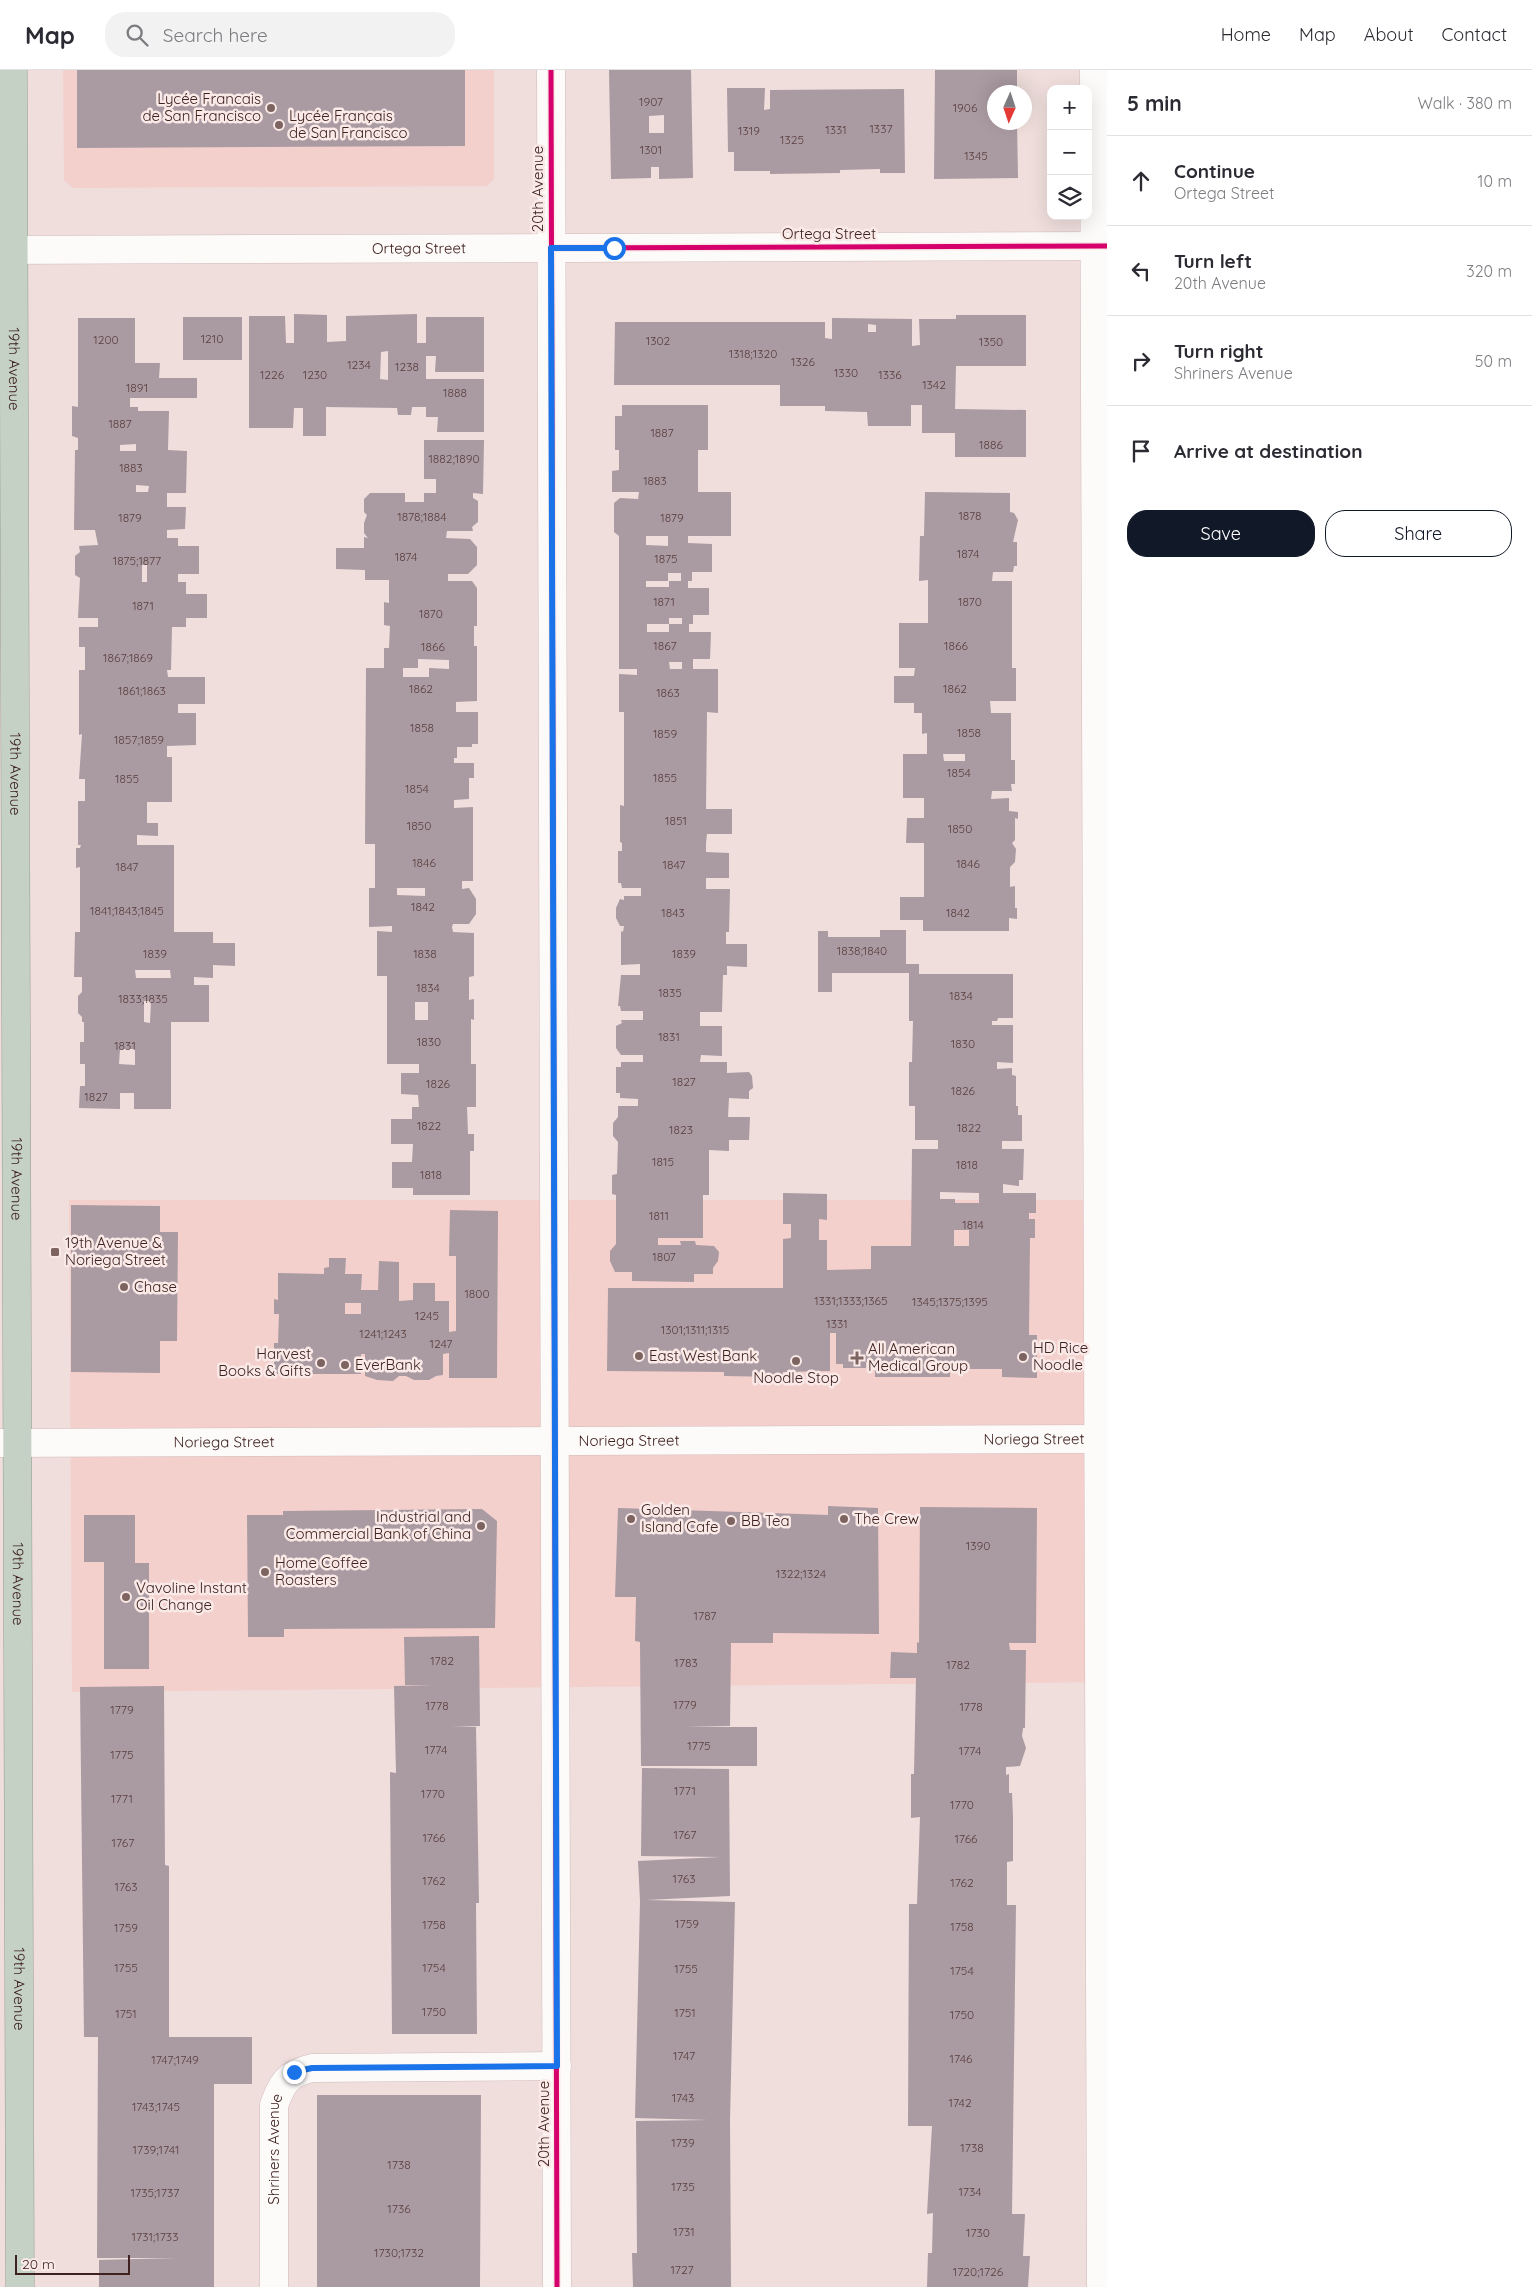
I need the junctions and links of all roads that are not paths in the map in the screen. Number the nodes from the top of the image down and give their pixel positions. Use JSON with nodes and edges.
{"nodes":[{"id":1,"x":13,"y":70,"type":"edge"},
{"id":2,"x":551,"y":70,"type":"edge"},
{"id":3,"x":1094,"y":70,"type":"edge"},
{"id":4,"x":1101,"y":246,"type":"edge"},
{"id":5,"x":551,"y":248,"type":"junction"},
{"id":6,"x":7,"y":250,"type":"edge"},
{"id":7,"x":1103,"y":1439,"type":"edge"},
{"id":8,"x":555,"y":1440,"type":"junction"},
{"id":9,"x":8,"y":1443,"type":"edge"},
{"id":10,"x":557,"y":2066,"type":"junction"},
{"id":11,"x":20,"y":2287,"type":"edge"},
{"id":12,"x":274,"y":2287,"type":"edge"},
{"id":13,"x":557,"y":2287,"type":"edge"},
{"id":14,"x":1101,"y":2287,"type":"edge"}],
"edges":[{"from":1,"to":6,"type":"highway","name":"19th Avenue"},
{"from":2,"to":5,"type":"street","name":"20th Avenue"},
{"from":3,"to":4,"type":"street"},
{"from":4,"to":5,"type":"street","name":"Ortega Street"},
{"from":4,"to":7,"type":"street"},
{"from":5,"to":6,"type":"street","name":"Ortega Street"},
{"from":5,"to":8,"type":"street","name":"20th Avenue"},
{"from":6,"to":9,"type":"highway","name":"19th Avenue"},
{"from":7,"to":8,"type":"street","name":"Noriega Street"},
{"from":7,"to":14,"type":"street"},
{"from":8,"to":9,"type":"street","name":"Noriega Street"},
{"from":8,"to":10,"type":"street","name":"20th Avenue"},
{"from":9,"to":11,"type":"highway","name":"19th Avenue"},
{"from":10,"to":12,"type":"street","name":"Shriners Avenue"},
{"from":10,"to":13,"type":"street","name":"20th Avenue"}]}
